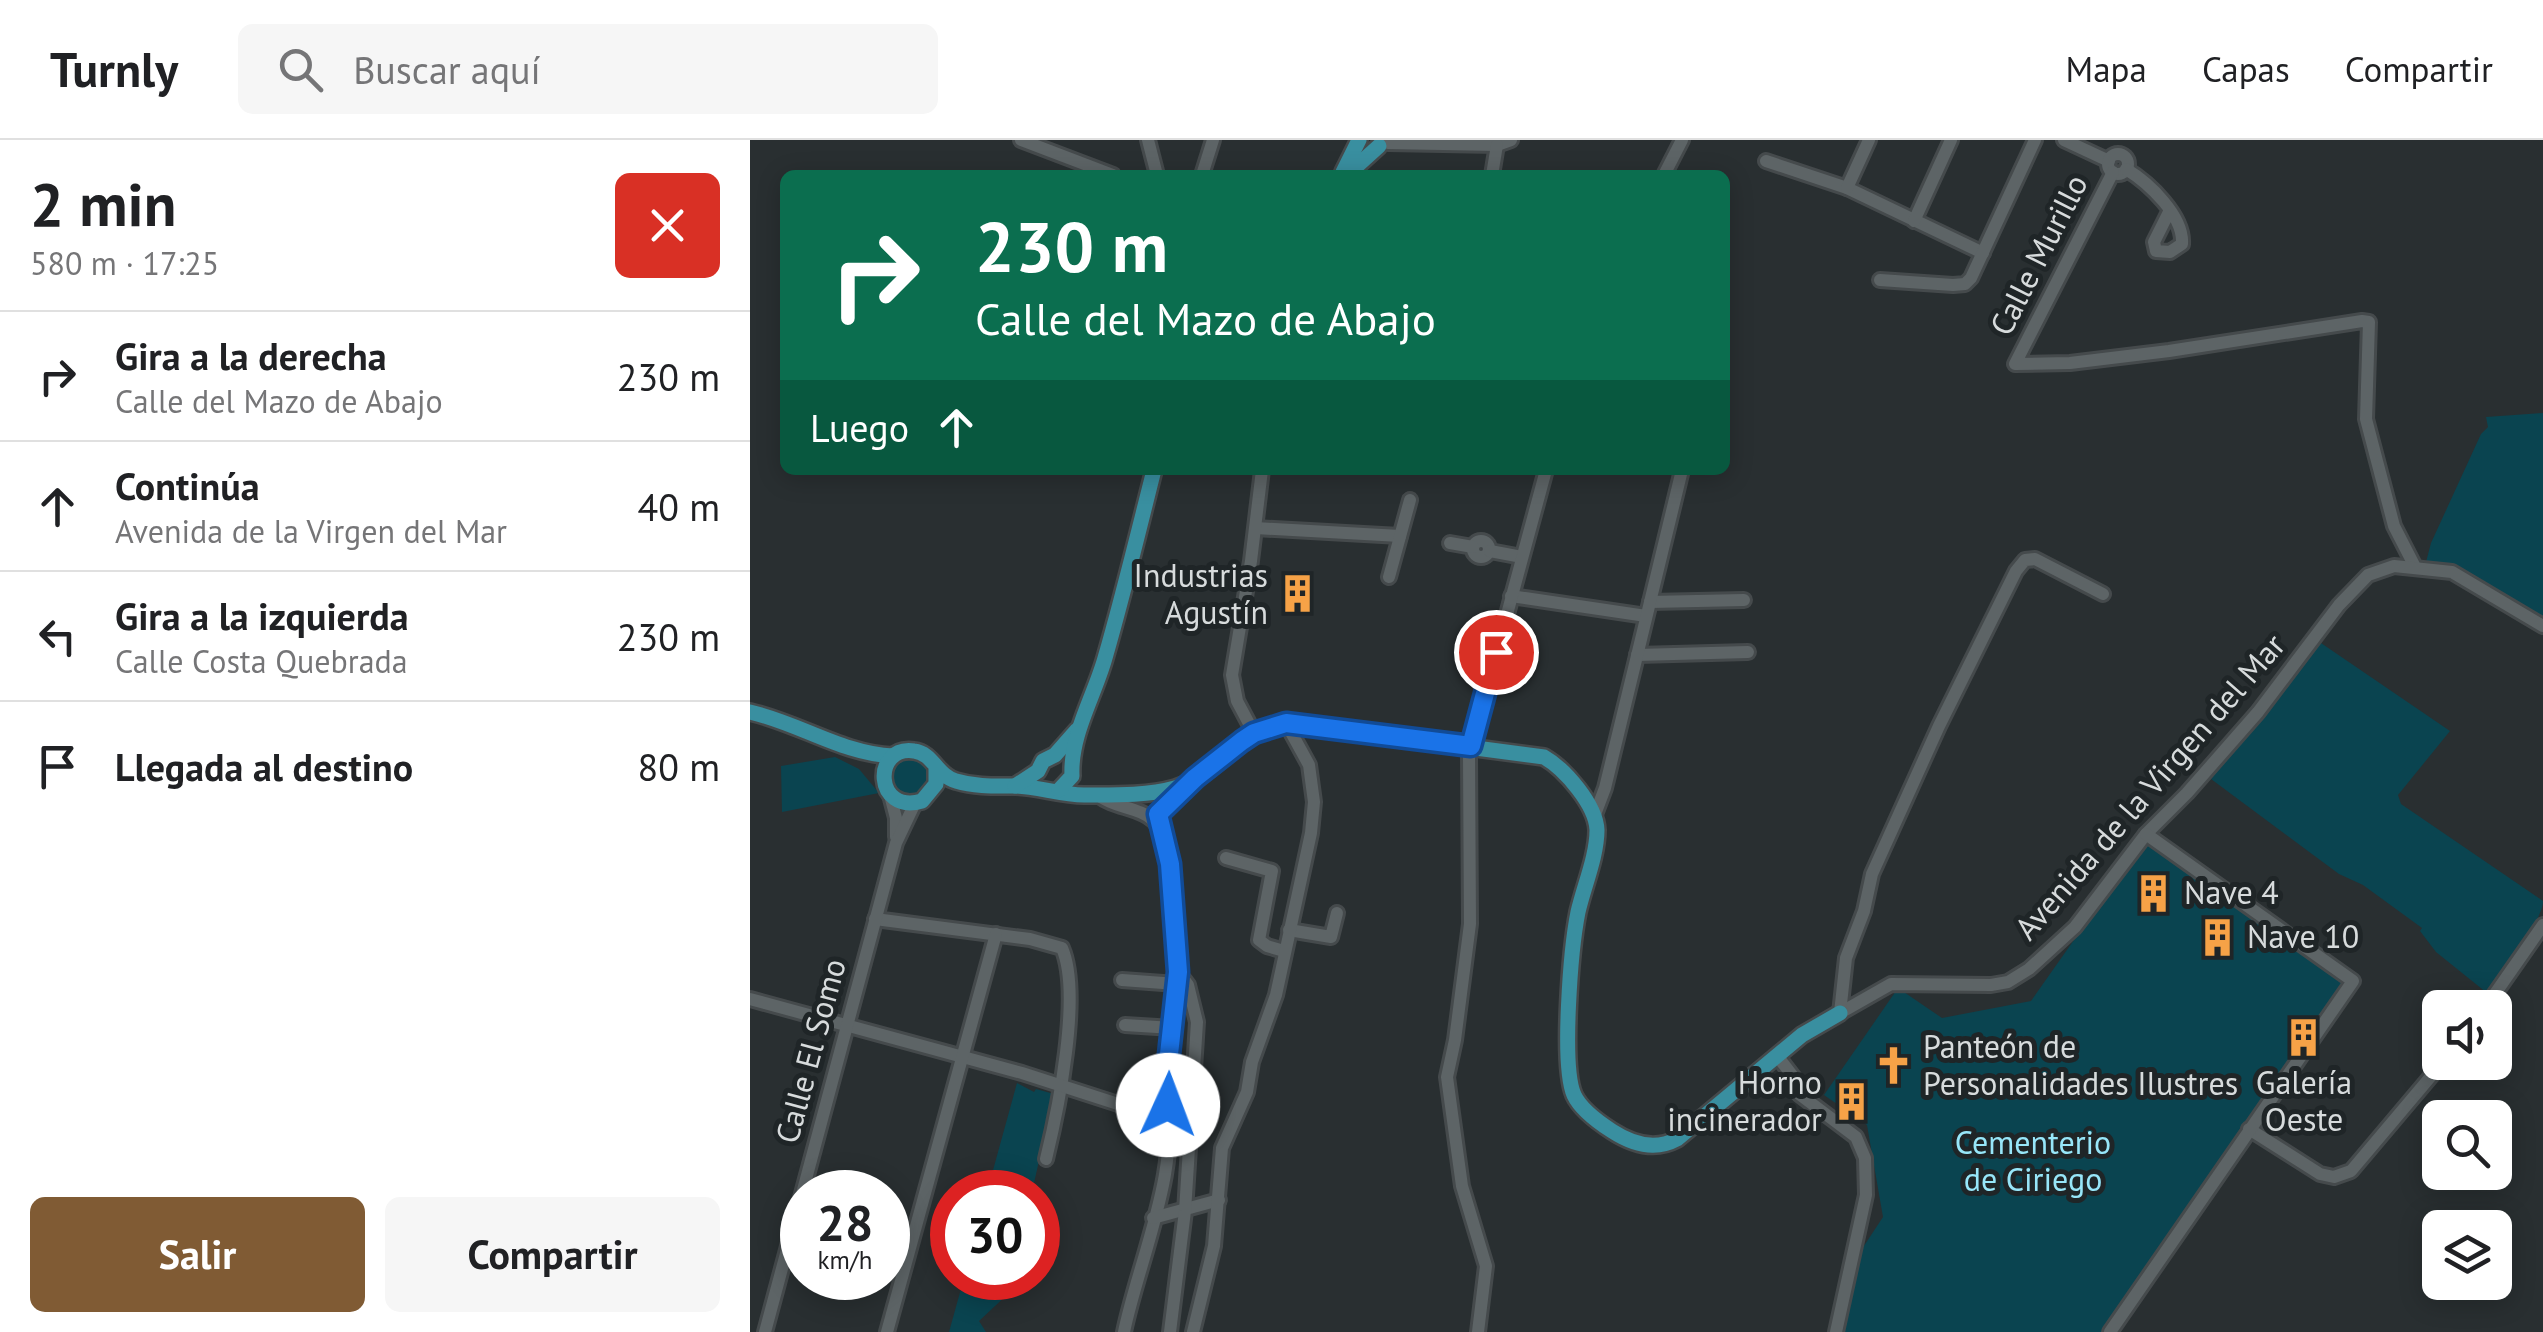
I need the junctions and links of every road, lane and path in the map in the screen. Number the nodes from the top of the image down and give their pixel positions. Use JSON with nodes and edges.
{"nodes":[{"id":1,"x":1021,"y":140,"type":"edge"},
{"id":2,"x":1148,"y":140,"type":"edge"},
{"id":3,"x":1213,"y":140,"type":"edge"},
{"id":4,"x":1511,"y":140,"type":"edge"},
{"id":5,"x":1682,"y":140,"type":"edge"},
{"id":6,"x":1869,"y":140,"type":"edge"},
{"id":7,"x":1951,"y":140,"type":"edge"},
{"id":8,"x":2035,"y":140,"type":"edge"},
{"id":9,"x":2064,"y":140,"type":"edge"},
{"id":10,"x":2132,"y":140,"type":"edge"},
{"id":11,"x":1377,"y":142,"type":"edge"},
{"id":12,"x":1419,"y":142,"type":"edge"},
{"id":13,"x":1497,"y":145,"type":"junction"},
{"id":14,"x":1766,"y":161,"type":"dead end"},
{"id":15,"x":2117,"y":164,"type":"junction"},
{"id":16,"x":1100,"y":170,"type":"edge"},
{"id":17,"x":1156,"y":170,"type":"edge"},
{"id":18,"x":1204,"y":170,"type":"edge"},
{"id":19,"x":1349,"y":170,"type":"edge"},
{"id":20,"x":1493,"y":170,"type":"edge"},
{"id":21,"x":1667,"y":170,"type":"edge"},
{"id":22,"x":1847,"y":188,"type":"junction"},
{"id":23,"x":2169,"y":212,"type":"dead end"},
{"id":24,"x":1914,"y":220,"type":"junction"},
{"id":25,"x":1983,"y":253,"type":"junction"},
{"id":26,"x":1880,"y":280,"type":"dead end"},
{"id":27,"x":1153,"y":475,"type":"edge"},
{"id":28,"x":1261,"y":475,"type":"edge"},
{"id":29,"x":1545,"y":475,"type":"edge"},
{"id":30,"x":1681,"y":475,"type":"edge"},
{"id":31,"x":1410,"y":500,"type":"dead end"},
{"id":32,"x":1256,"y":528,"type":"junction"},
{"id":33,"x":1400,"y":536,"type":"junction"},
{"id":34,"x":1450,"y":543,"type":"dead end"},
{"id":35,"x":1522,"y":556,"type":"junction"},
{"id":36,"x":2414,"y":565,"type":"junction"},
{"id":37,"x":1389,"y":577,"type":"dead end"},
{"id":38,"x":2103,"y":594,"type":"dead end"},
{"id":39,"x":1511,"y":596,"type":"junction"},
{"id":40,"x":1744,"y":600,"type":"dead end"},
{"id":41,"x":1648,"y":609,"type":"junction"},
{"id":42,"x":2543,"y":626,"type":"edge"},
{"id":43,"x":1748,"y":652,"type":"dead end"},
{"id":44,"x":1637,"y":655,"type":"junction"},
{"id":45,"x":750,"y":716,"type":"edge"},
{"id":46,"x":1286,"y":723,"type":"junction"},
{"id":47,"x":1080,"y":727,"type":"junction"},
{"id":48,"x":1254,"y":733,"type":"junction"},
{"id":49,"x":1471,"y":746,"type":"junction"},
{"id":50,"x":893,"y":756,"type":"junction"},
{"id":51,"x":1055,"y":756,"type":"junction"},
{"id":52,"x":936,"y":769,"type":"junction"},
{"id":53,"x":1071,"y":770,"type":"junction"},
{"id":54,"x":1038,"y":771,"type":"junction"},
{"id":55,"x":1195,"y":778,"type":"junction"},
{"id":56,"x":981,"y":786,"type":"junction"},
{"id":57,"x":1016,"y":786,"type":"junction"},
{"id":58,"x":887,"y":787,"type":"junction"},
{"id":59,"x":1605,"y":788,"type":"junction"},
{"id":60,"x":1052,"y":789,"type":"junction"},
{"id":61,"x":1162,"y":790,"type":"junction"},
{"id":62,"x":932,"y":792,"type":"junction"},
{"id":63,"x":1140,"y":793,"type":"junction"},
{"id":64,"x":1094,"y":795,"type":"junction"},
{"id":65,"x":1582,"y":798,"type":"junction"},
{"id":66,"x":915,"y":804,"type":"junction"},
{"id":67,"x":1152,"y":814,"type":"junction"},
{"id":68,"x":1594,"y":817,"type":"junction"},
{"id":69,"x":2146,"y":834,"type":"junction"},
{"id":70,"x":896,"y":842,"type":"junction"},
{"id":71,"x":1226,"y":858,"type":"dead end"},
{"id":72,"x":1338,"y":913,"type":"dead end"},
{"id":73,"x":875,"y":919,"type":"junction"},
{"id":74,"x":2543,"y":925,"type":"edge"},
{"id":75,"x":1289,"y":930,"type":"junction"},
{"id":76,"x":996,"y":934,"type":"junction"},
{"id":77,"x":1284,"y":951,"type":"junction"},
{"id":78,"x":1177,"y":978,"type":"junction"},
{"id":79,"x":1122,"y":980,"type":"dead end"},
{"id":80,"x":2498,"y":990,"type":"edge"},
{"id":81,"x":750,"y":999,"type":"edge"},
{"id":82,"x":1840,"y":1013,"type":"junction"},
{"id":83,"x":848,"y":1025,"type":"junction"},
{"id":84,"x":1124,"y":1025,"type":"dead end"},
{"id":85,"x":1173,"y":1028,"type":"junction"},
{"id":86,"x":962,"y":1056,"type":"junction"},
{"id":87,"x":1778,"y":1057,"type":"junction"},
{"id":88,"x":2428,"y":1080,"type":"edge"},
{"id":89,"x":1063,"y":1086,"type":"junction"},
{"id":90,"x":1811,"y":1086,"type":"dead end"},
{"id":91,"x":1168,"y":1105,"type":"junction"},
{"id":92,"x":1813,"y":1106,"type":"junction"},
{"id":93,"x":1168,"y":1122,"type":"junction"},
{"id":94,"x":1190,"y":1123,"type":"junction"},
{"id":95,"x":2249,"y":1129,"type":"junction"},
{"id":96,"x":1046,"y":1159,"type":"dead end"},
{"id":97,"x":1219,"y":1200,"type":"junction"},
{"id":98,"x":1185,"y":1212,"type":"junction"},
{"id":99,"x":1154,"y":1218,"type":"junction"},
{"id":100,"x":764,"y":1332,"type":"edge"},
{"id":101,"x":887,"y":1332,"type":"edge"},
{"id":102,"x":1124,"y":1332,"type":"edge"},
{"id":103,"x":1170,"y":1332,"type":"edge"},
{"id":104,"x":1193,"y":1332,"type":"edge"},
{"id":105,"x":1478,"y":1332,"type":"edge"},
{"id":106,"x":1836,"y":1332,"type":"edge"},
{"id":107,"x":2110,"y":1332,"type":"edge"}],
"edges":[{"from":1,"to":16,"type":"street"},
{"from":2,"to":17,"type":"street"},
{"from":3,"to":18,"type":"street"},
{"from":4,"to":13,"type":"street"},
{"from":5,"to":21,"type":"street"},
{"from":6,"to":22,"type":"street"},
{"from":7,"to":24,"type":"street"},
{"from":8,"to":25,"type":"street"},
{"from":9,"to":15,"type":"street","name":"Calle Murillo"},
{"from":10,"to":15,"type":"street","name":"Calle Murillo"},
{"from":11,"to":12,"type":"street"},
{"from":11,"to":19,"type":"main road"},
{"from":12,"to":13,"type":"street"},
{"from":13,"to":20,"type":"street"},
{"from":14,"to":22,"type":"street"},
{"from":15,"to":23,"type":"street"},
{"from":15,"to":36,"type":"street","name":"Calle Murillo"},
{"from":22,"to":24,"type":"street"},
{"from":24,"to":25,"type":"street"},
{"from":25,"to":26,"type":"street"},
{"from":27,"to":47,"type":"main road"},
{"from":28,"to":32,"type":"street"},
{"from":29,"to":35,"type":"street"},
{"from":30,"to":41,"type":"street"},
{"from":31,"to":33,"type":"street"},
{"from":32,"to":33,"type":"street"},
{"from":32,"to":48,"type":"street"},
{"from":33,"to":37,"type":"street"},
{"from":34,"to":35,"type":"street"},
{"from":35,"to":39,"type":"street"},
{"from":36,"to":42,"type":"street","name":"Avenida de la Virgen del Mar"},
{"from":36,"to":69,"type":"street","name":"Avenida de la Virgen del Mar"},
{"from":38,"to":82,"type":"street"},
{"from":39,"to":41,"type":"street"},
{"from":39,"to":49,"type":"street"},
{"from":40,"to":41,"type":"street"},
{"from":41,"to":44,"type":"street"},
{"from":43,"to":44,"type":"street"},
{"from":44,"to":59,"type":"street"},
{"from":45,"to":50,"type":"main road"},
{"from":45,"to":58,"type":"main road"},
{"from":46,"to":48,"type":"main road"},
{"from":46,"to":49,"type":"main road"},
{"from":46,"to":75,"type":"street"},
{"from":47,"to":51,"type":"main road"},
{"from":47,"to":53,"type":"main road"},
{"from":48,"to":55,"type":"main road"},
{"from":49,"to":65,"type":"main road"},
{"from":49,"to":105,"type":"street"},
{"from":50,"to":52,"type":"main road"},
{"from":50,"to":58,"type":"main road"},
{"from":51,"to":53,"type":"main road"},
{"from":51,"to":54,"type":"main road"},
{"from":52,"to":56,"type":"main road"},
{"from":52,"to":62,"type":"main road"},
{"from":53,"to":60,"type":"main road"},
{"from":53,"to":64,"type":"main road"},
{"from":54,"to":57,"type":"main road"},
{"from":54,"to":60,"type":"main road"},
{"from":55,"to":61,"type":"main road"},
{"from":55,"to":67,"type":"street"},
{"from":56,"to":57,"type":"main road"},
{"from":56,"to":62,"type":"main road"},
{"from":57,"to":60,"type":"main road"},
{"from":58,"to":66,"type":"main road"},
{"from":58,"to":70,"type":"street","name":"Calle El Somo"},
{"from":59,"to":65,"type":"street"},
{"from":59,"to":68,"type":"street"},
{"from":60,"to":64,"type":"main road"},
{"from":61,"to":63,"type":"main road"},
{"from":61,"to":67,"type":"street"},
{"from":62,"to":66,"type":"main road"},
{"from":63,"to":64,"type":"main road"},
{"from":63,"to":67,"type":"street"},
{"from":64,"to":67,"type":"street"},
{"from":65,"to":68,"type":"main road"},
{"from":66,"to":70,"type":"street","name":"Calle El Somo"},
{"from":67,"to":78,"type":"street"},
{"from":68,"to":87,"type":"main road","name":"Avenida de la Virgen del Mar"},
{"from":69,"to":82,"type":"street","name":"Avenida de la Virgen del Mar"},
{"from":69,"to":95,"type":"street"},
{"from":70,"to":73,"type":"street","name":"Calle El Somo"},
{"from":71,"to":77,"type":"street"},
{"from":72,"to":75,"type":"street"},
{"from":73,"to":76,"type":"street"},
{"from":73,"to":83,"type":"street","name":"Calle El Somo"},
{"from":74,"to":80,"type":"street"},
{"from":75,"to":77,"type":"street"},
{"from":76,"to":86,"type":"street"},
{"from":76,"to":89,"type":"street"},
{"from":77,"to":97,"type":"street"},
{"from":78,"to":79,"type":"street"},
{"from":78,"to":85,"type":"street"},
{"from":78,"to":94,"type":"street"},
{"from":81,"to":83,"type":"street"},
{"from":82,"to":87,"type":"main road","name":"Avenida de la Virgen del Mar"},
{"from":83,"to":86,"type":"street"},
{"from":83,"to":100,"type":"street","name":"Calle El Somo"},
{"from":84,"to":85,"type":"street"},
{"from":85,"to":91,"type":"street"},
{"from":86,"to":89,"type":"street"},
{"from":86,"to":101,"type":"street"},
{"from":87,"to":92,"type":"street"},
{"from":88,"to":95,"type":"street"},
{"from":89,"to":91,"type":"street"},
{"from":89,"to":96,"type":"street"},
{"from":90,"to":92,"type":"street"},
{"from":91,"to":93,"type":"street"},
{"from":92,"to":106,"type":"street"},
{"from":93,"to":94,"type":"street"},
{"from":93,"to":99,"type":"street"},
{"from":94,"to":98,"type":"street"},
{"from":95,"to":107,"type":"street"},
{"from":97,"to":98,"type":"street"},
{"from":97,"to":104,"type":"street"},
{"from":98,"to":99,"type":"street"},
{"from":98,"to":103,"type":"street"},
{"from":99,"to":102,"type":"street"}]}
